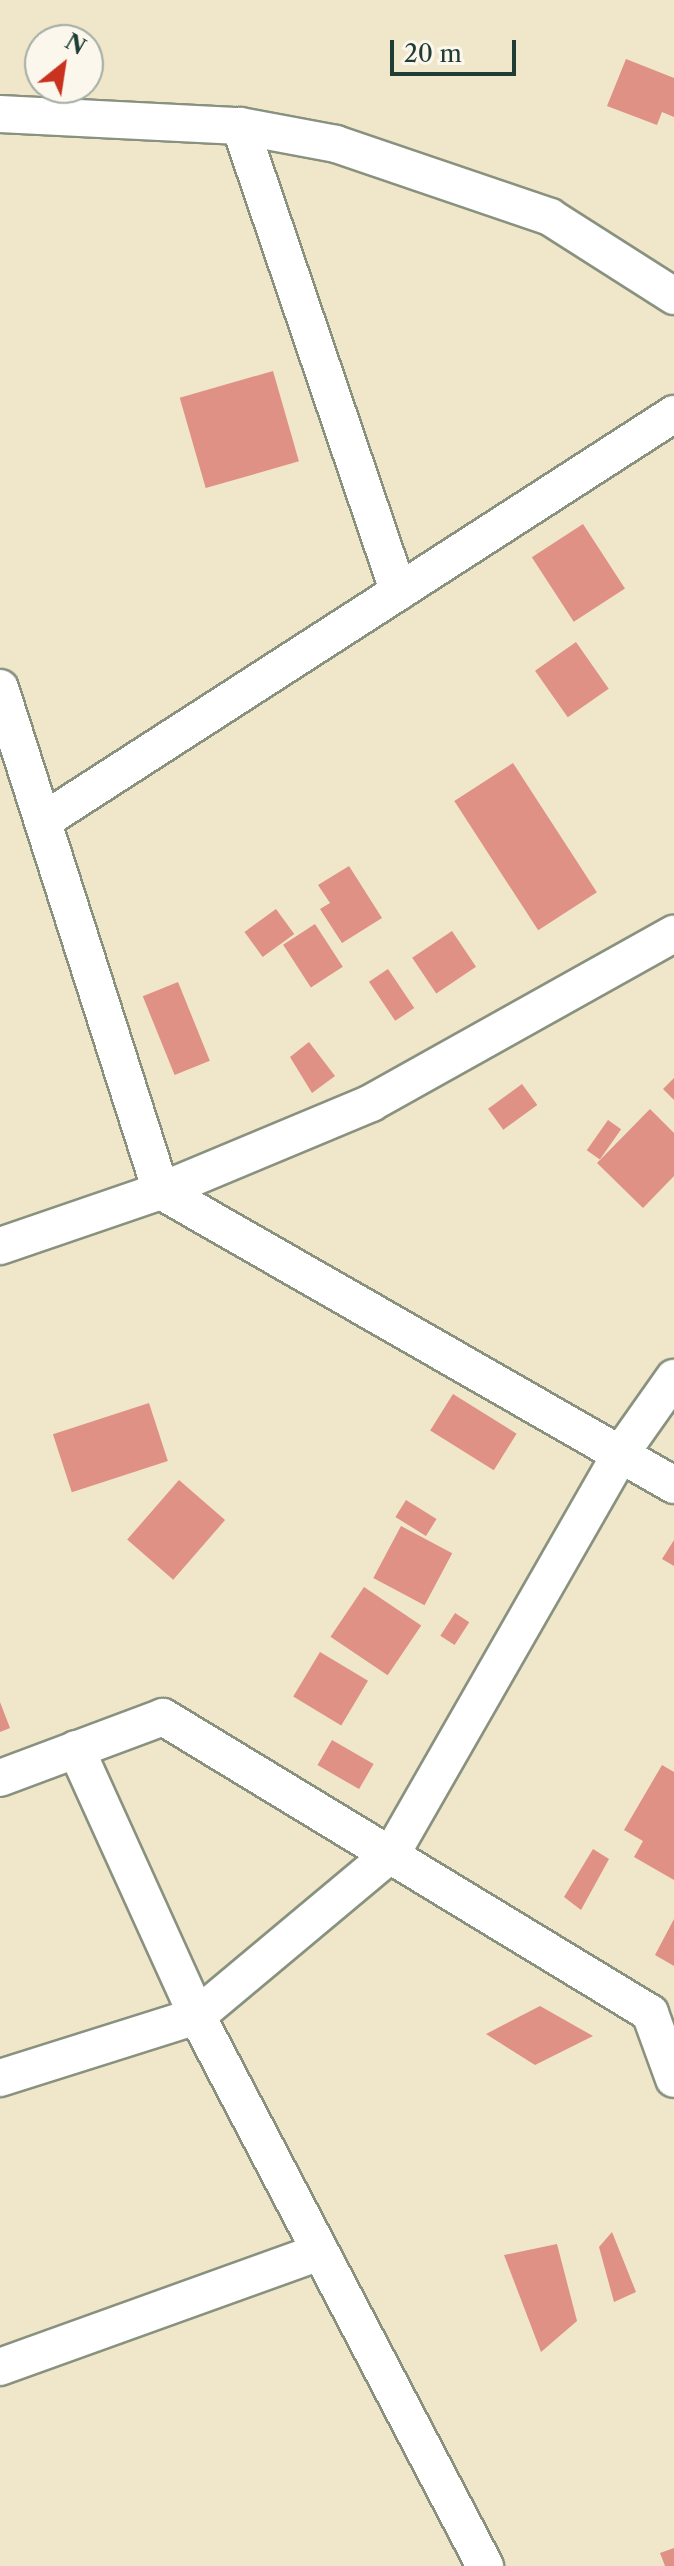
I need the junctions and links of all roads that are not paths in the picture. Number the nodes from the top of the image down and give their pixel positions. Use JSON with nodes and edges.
{"nodes":[{"id":1,"x":0,"y":114,"type":"edge"},
{"id":2,"x":240,"y":126,"type":"junction"},
{"id":3,"x":674,"y":296,"type":"edge"},
{"id":4,"x":674,"y":414,"type":"edge"},
{"id":5,"x":399,"y":592,"type":"junction"},
{"id":6,"x":0,"y":688,"type":"edge"},
{"id":7,"x":43,"y":821,"type":"junction"},
{"id":8,"x":674,"y":934,"type":"edge"},
{"id":9,"x":161,"y":1191,"type":"junction"},
{"id":10,"x":0,"y":1246,"type":"edge"},
{"id":11,"x":674,"y":1378,"type":"edge"},
{"id":12,"x":621,"y":1453,"type":"junction"},
{"id":13,"x":674,"y":1485,"type":"edge"},
{"id":14,"x":76,"y":1749,"type":"junction"},
{"id":15,"x":0,"y":1778,"type":"edge"},
{"id":16,"x":392,"y":1853,"type":"junction"},
{"id":17,"x":197,"y":2016,"type":"junction"},
{"id":18,"x":0,"y":2078,"type":"edge"},
{"id":19,"x":674,"y":2079,"type":"edge"},
{"id":20,"x":320,"y":2252,"type":"junction"},
{"id":21,"x":0,"y":2367,"type":"edge"},
{"id":22,"x":485,"y":2566,"type":"edge"}],
"edges":[{"from":1,"to":2,"type":"street"},
{"from":2,"to":3,"type":"street"},
{"from":2,"to":5,"type":"street"},
{"from":4,"to":5,"type":"street"},
{"from":5,"to":7,"type":"street"},
{"from":6,"to":7,"type":"street"},
{"from":7,"to":9,"type":"street"},
{"from":8,"to":9,"type":"street"},
{"from":9,"to":10,"type":"street"},
{"from":9,"to":12,"type":"street"},
{"from":11,"to":12,"type":"street"},
{"from":12,"to":13,"type":"street"},
{"from":12,"to":16,"type":"street"},
{"from":14,"to":15,"type":"street"},
{"from":14,"to":16,"type":"street"},
{"from":14,"to":17,"type":"street"},
{"from":16,"to":17,"type":"street"},
{"from":16,"to":19,"type":"street"},
{"from":17,"to":18,"type":"street"},
{"from":17,"to":20,"type":"street"},
{"from":20,"to":21,"type":"street"},
{"from":20,"to":22,"type":"street"}]}
